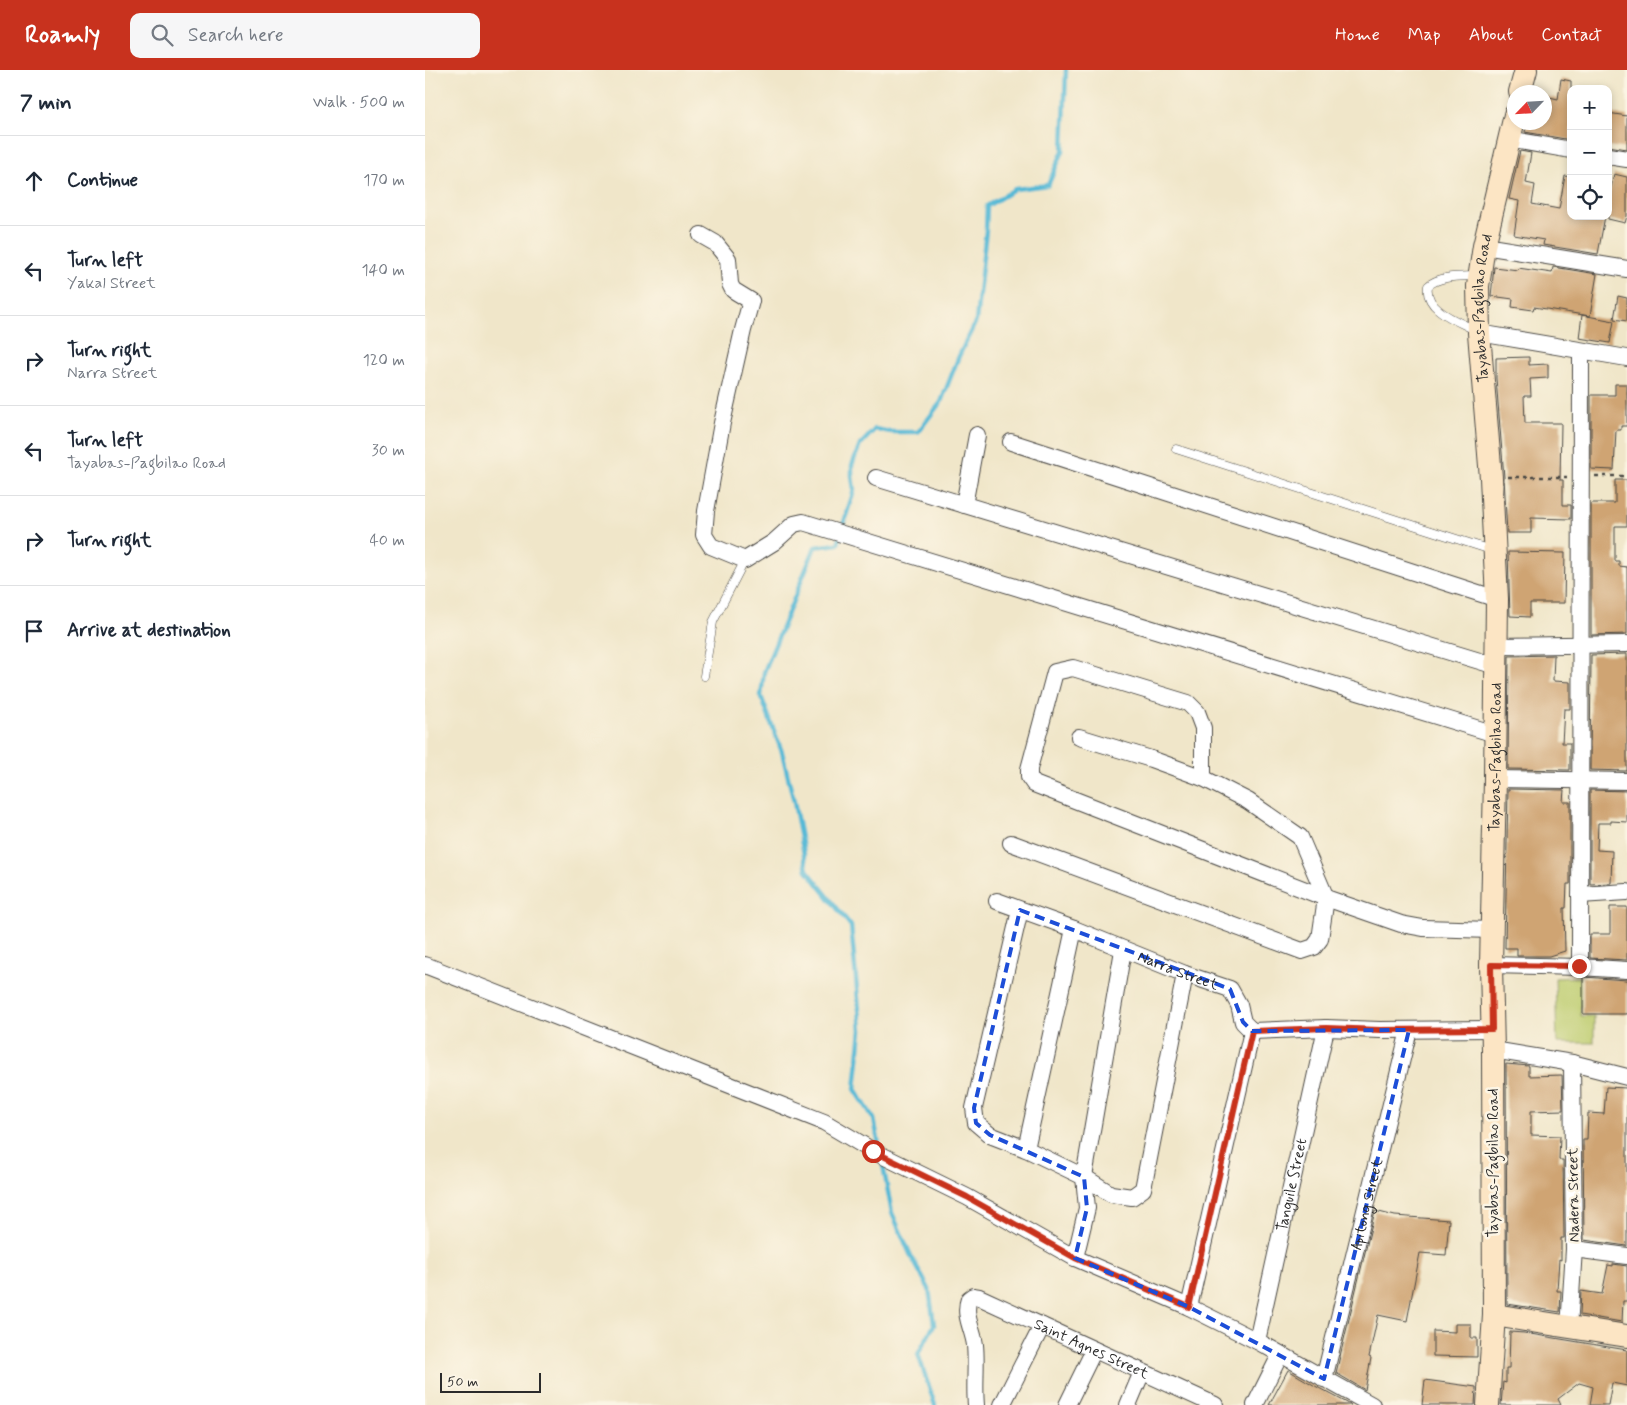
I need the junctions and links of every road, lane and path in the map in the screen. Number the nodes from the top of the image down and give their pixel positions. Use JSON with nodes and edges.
{"nodes":[{"id":1,"x":1526,"y":70,"type":"edge"},
{"id":2,"x":1522,"y":85,"type":"edge"},
{"id":3,"x":1511,"y":130,"type":"edge"},
{"id":4,"x":1508,"y":139,"type":"junction"},
{"id":5,"x":1567,"y":149,"type":"edge"},
{"id":6,"x":1612,"y":157,"type":"edge"},
{"id":7,"x":1627,"y":159,"type":"edge"},
{"id":8,"x":701,"y":235,"type":"dead end"},
{"id":9,"x":1484,"y":246,"type":"junction"},
{"id":10,"x":1627,"y":269,"type":"edge"},
{"id":11,"x":1479,"y":275,"type":"junction"},
{"id":12,"x":1479,"y":332,"type":"junction"},
{"id":13,"x":1581,"y":351,"type":"junction"},
{"id":14,"x":1627,"y":358,"type":"edge"},
{"id":15,"x":977,"y":435,"type":"dead end"},
{"id":16,"x":1011,"y":442,"type":"dead end"},
{"id":17,"x":1176,"y":450,"type":"dead end"},
{"id":18,"x":1627,"y":476,"type":"edge"},
{"id":19,"x":1581,"y":477,"type":"junction"},
{"id":20,"x":876,"y":478,"type":"dead end"},
{"id":21,"x":1491,"y":478,"type":"junction"},
{"id":22,"x":964,"y":505,"type":"junction"},
{"id":23,"x":1495,"y":551,"type":"junction"},
{"id":24,"x":745,"y":560,"type":"junction"},
{"id":25,"x":1497,"y":598,"type":"junction"},
{"id":26,"x":1581,"y":644,"type":"junction"},
{"id":27,"x":1627,"y":644,"type":"edge"},
{"id":28,"x":1496,"y":656,"type":"junction"},
{"id":29,"x":704,"y":676,"type":"dead end"},
{"id":30,"x":1495,"y":734,"type":"junction"},
{"id":31,"x":1079,"y":737,"type":"dead end"},
{"id":32,"x":1203,"y":778,"type":"junction"},
{"id":33,"x":1495,"y":780,"type":"junction"},
{"id":34,"x":1580,"y":780,"type":"junction"},
{"id":35,"x":1627,"y":781,"type":"edge"},
{"id":36,"x":1011,"y":843,"type":"dead end"},
{"id":37,"x":1627,"y":892,"type":"edge"},
{"id":38,"x":1580,"y":895,"type":"junction"},
{"id":39,"x":1326,"y":898,"type":"junction"},
{"id":40,"x":997,"y":902,"type":"dead end"},
{"id":41,"x":1020,"y":910,"type":"junction"},
{"id":42,"x":1073,"y":929,"type":"junction"},
{"id":43,"x":1492,"y":930,"type":"junction"},
{"id":44,"x":1123,"y":950,"type":"junction"},
{"id":45,"x":425,"y":965,"type":"edge"},
{"id":46,"x":1491,"y":965,"type":"junction"},
{"id":47,"x":1579,"y":966,"type":"junction"},
{"id":48,"x":1627,"y":970,"type":"edge"},
{"id":49,"x":1185,"y":974,"type":"junction"},
{"id":50,"x":1326,"y":1028,"type":"junction"},
{"id":51,"x":1409,"y":1030,"type":"junction"},
{"id":52,"x":1252,"y":1031,"type":"junction"},
{"id":53,"x":1492,"y":1039,"type":"junction"},
{"id":54,"x":1572,"y":1063,"type":"junction"},
{"id":55,"x":1627,"y":1077,"type":"edge"},
{"id":56,"x":1026,"y":1150,"type":"junction"},
{"id":57,"x":1084,"y":1178,"type":"junction"},
{"id":58,"x":1574,"y":1249,"type":"junction"},
{"id":59,"x":1627,"y":1256,"type":"edge"},
{"id":60,"x":1075,"y":1258,"type":"junction"},
{"id":61,"x":1189,"y":1307,"type":"junction"},
{"id":62,"x":1493,"y":1315,"type":"junction"},
{"id":63,"x":1042,"y":1326,"type":"junction"},
{"id":64,"x":1569,"y":1328,"type":"junction"},
{"id":65,"x":1627,"y":1336,"type":"edge"},
{"id":66,"x":1257,"y":1341,"type":"junction"},
{"id":67,"x":1094,"y":1350,"type":"junction"},
{"id":68,"x":1280,"y":1355,"type":"junction"},
{"id":69,"x":1142,"y":1372,"type":"junction"},
{"id":70,"x":1324,"y":1379,"type":"junction"},
{"id":71,"x":1189,"y":1400,"type":"edge"},
{"id":72,"x":975,"y":1405,"type":"edge"},
{"id":73,"x":1002,"y":1405,"type":"edge"},
{"id":74,"x":1067,"y":1405,"type":"edge"},
{"id":75,"x":1128,"y":1405,"type":"edge"},
{"id":76,"x":1215,"y":1405,"type":"edge"},
{"id":77,"x":1255,"y":1405,"type":"edge"},
{"id":78,"x":1371,"y":1405,"type":"edge"},
{"id":79,"x":1488,"y":1405,"type":"edge"}],
"edges":[{"from":1,"to":2,"type":"main road"},
{"from":3,"to":4,"type":"main road","name":"Tayabas-Pagbilao Road"},
{"from":4,"to":5,"type":"street"},
{"from":4,"to":9,"type":"main road","name":"Tayabas-Pagbilao Road"},
{"from":6,"to":7,"type":"street"},
{"from":8,"to":24,"type":"street"},
{"from":9,"to":10,"type":"street"},
{"from":9,"to":11,"type":"main road","name":"Tayabas-Pagbilao Road"},
{"from":11,"to":12,"type":"main road","name":"Tayabas-Pagbilao Road"},
{"from":11,"to":12,"type":"lane"},
{"from":12,"to":13,"type":"street"},
{"from":12,"to":21,"type":"main road","name":"Tayabas-Pagbilao Road"},
{"from":13,"to":14,"type":"street"},
{"from":13,"to":19,"type":"street"},
{"from":15,"to":22,"type":"street"},
{"from":16,"to":25,"type":"street"},
{"from":17,"to":23,"type":"lane"},
{"from":18,"to":19,"type":"path"},
{"from":19,"to":21,"type":"path"},
{"from":19,"to":26,"type":"street"},
{"from":20,"to":22,"type":"street"},
{"from":21,"to":23,"type":"main road","name":"Tayabas-Pagbilao Road"},
{"from":22,"to":28,"type":"street"},
{"from":23,"to":25,"type":"main road","name":"Tayabas-Pagbilao Road"},
{"from":24,"to":29,"type":"lane"},
{"from":24,"to":30,"type":"street"},
{"from":25,"to":28,"type":"main road","name":"Tayabas-Pagbilao Road"},
{"from":26,"to":27,"type":"street"},
{"from":26,"to":28,"type":"street"},
{"from":26,"to":34,"type":"street"},
{"from":28,"to":30,"type":"main road","name":"Tayabas-Pagbilao Road"},
{"from":30,"to":33,"type":"main road","name":"Tayabas-Pagbilao Road"},
{"from":31,"to":32,"type":"street"},
{"from":32,"to":39,"type":"street"},
{"from":32,"to":39,"type":"street"},
{"from":33,"to":34,"type":"street"},
{"from":33,"to":43,"type":"main road","name":"Tayabas-Pagbilao Road"},
{"from":34,"to":35,"type":"street"},
{"from":34,"to":38,"type":"street"},
{"from":36,"to":39,"type":"street"},
{"from":37,"to":38,"type":"street"},
{"from":38,"to":47,"type":"street"},
{"from":39,"to":43,"type":"street"},
{"from":40,"to":41,"type":"street","name":"Narra Street"},
{"from":41,"to":42,"type":"street","name":"Narra Street"},
{"from":41,"to":56,"type":"street"},
{"from":42,"to":44,"type":"street","name":"Narra Street"},
{"from":42,"to":56,"type":"street"},
{"from":43,"to":46,"type":"main road","name":"Tayabas-Pagbilao Road"},
{"from":44,"to":49,"type":"street","name":"Narra Street"},
{"from":44,"to":57,"type":"street"},
{"from":45,"to":60,"type":"street"},
{"from":46,"to":47,"type":"street"},
{"from":46,"to":53,"type":"main road","name":"Tayabas-Pagbilao Road"},
{"from":47,"to":48,"type":"street"},
{"from":49,"to":52,"type":"street","name":"Narra Street"},
{"from":49,"to":57,"type":"street"},
{"from":50,"to":51,"type":"street"},
{"from":50,"to":52,"type":"street"},
{"from":50,"to":66,"type":"street","name":"Tanguile Street"},
{"from":51,"to":53,"type":"street"},
{"from":51,"to":70,"type":"street","name":"Apitong Street"},
{"from":52,"to":61,"type":"street"},
{"from":53,"to":54,"type":"street"},
{"from":53,"to":62,"type":"main road","name":"Tayabas-Pagbilao Road"},
{"from":54,"to":55,"type":"street"},
{"from":54,"to":58,"type":"street","name":"Nadera Street"},
{"from":56,"to":57,"type":"street"},
{"from":57,"to":60,"type":"street"},
{"from":58,"to":59,"type":"street"},
{"from":58,"to":64,"type":"street","name":"Nadera Street"},
{"from":60,"to":61,"type":"street"},
{"from":61,"to":66,"type":"street"},
{"from":62,"to":64,"type":"main road"},
{"from":62,"to":79,"type":"main road","name":"Tayabas-Pagbilao Road"},
{"from":63,"to":67,"type":"street","name":"Saint Agnes Street"},
{"from":63,"to":72,"type":"street","name":"Saint Agnes Street"},
{"from":63,"to":73,"type":"street"},
{"from":64,"to":65,"type":"main road"},
{"from":66,"to":68,"type":"street"},
{"from":67,"to":69,"type":"street","name":"Saint Agnes Street"},
{"from":67,"to":74,"type":"street"},
{"from":68,"to":70,"type":"street"},
{"from":68,"to":77,"type":"street"},
{"from":69,"to":71,"type":"street","name":"Saint Agnes Street"},
{"from":69,"to":75,"type":"street"},
{"from":70,"to":78,"type":"street"},
{"from":71,"to":76,"type":"street","name":"Saint Agnes Street"}]}
